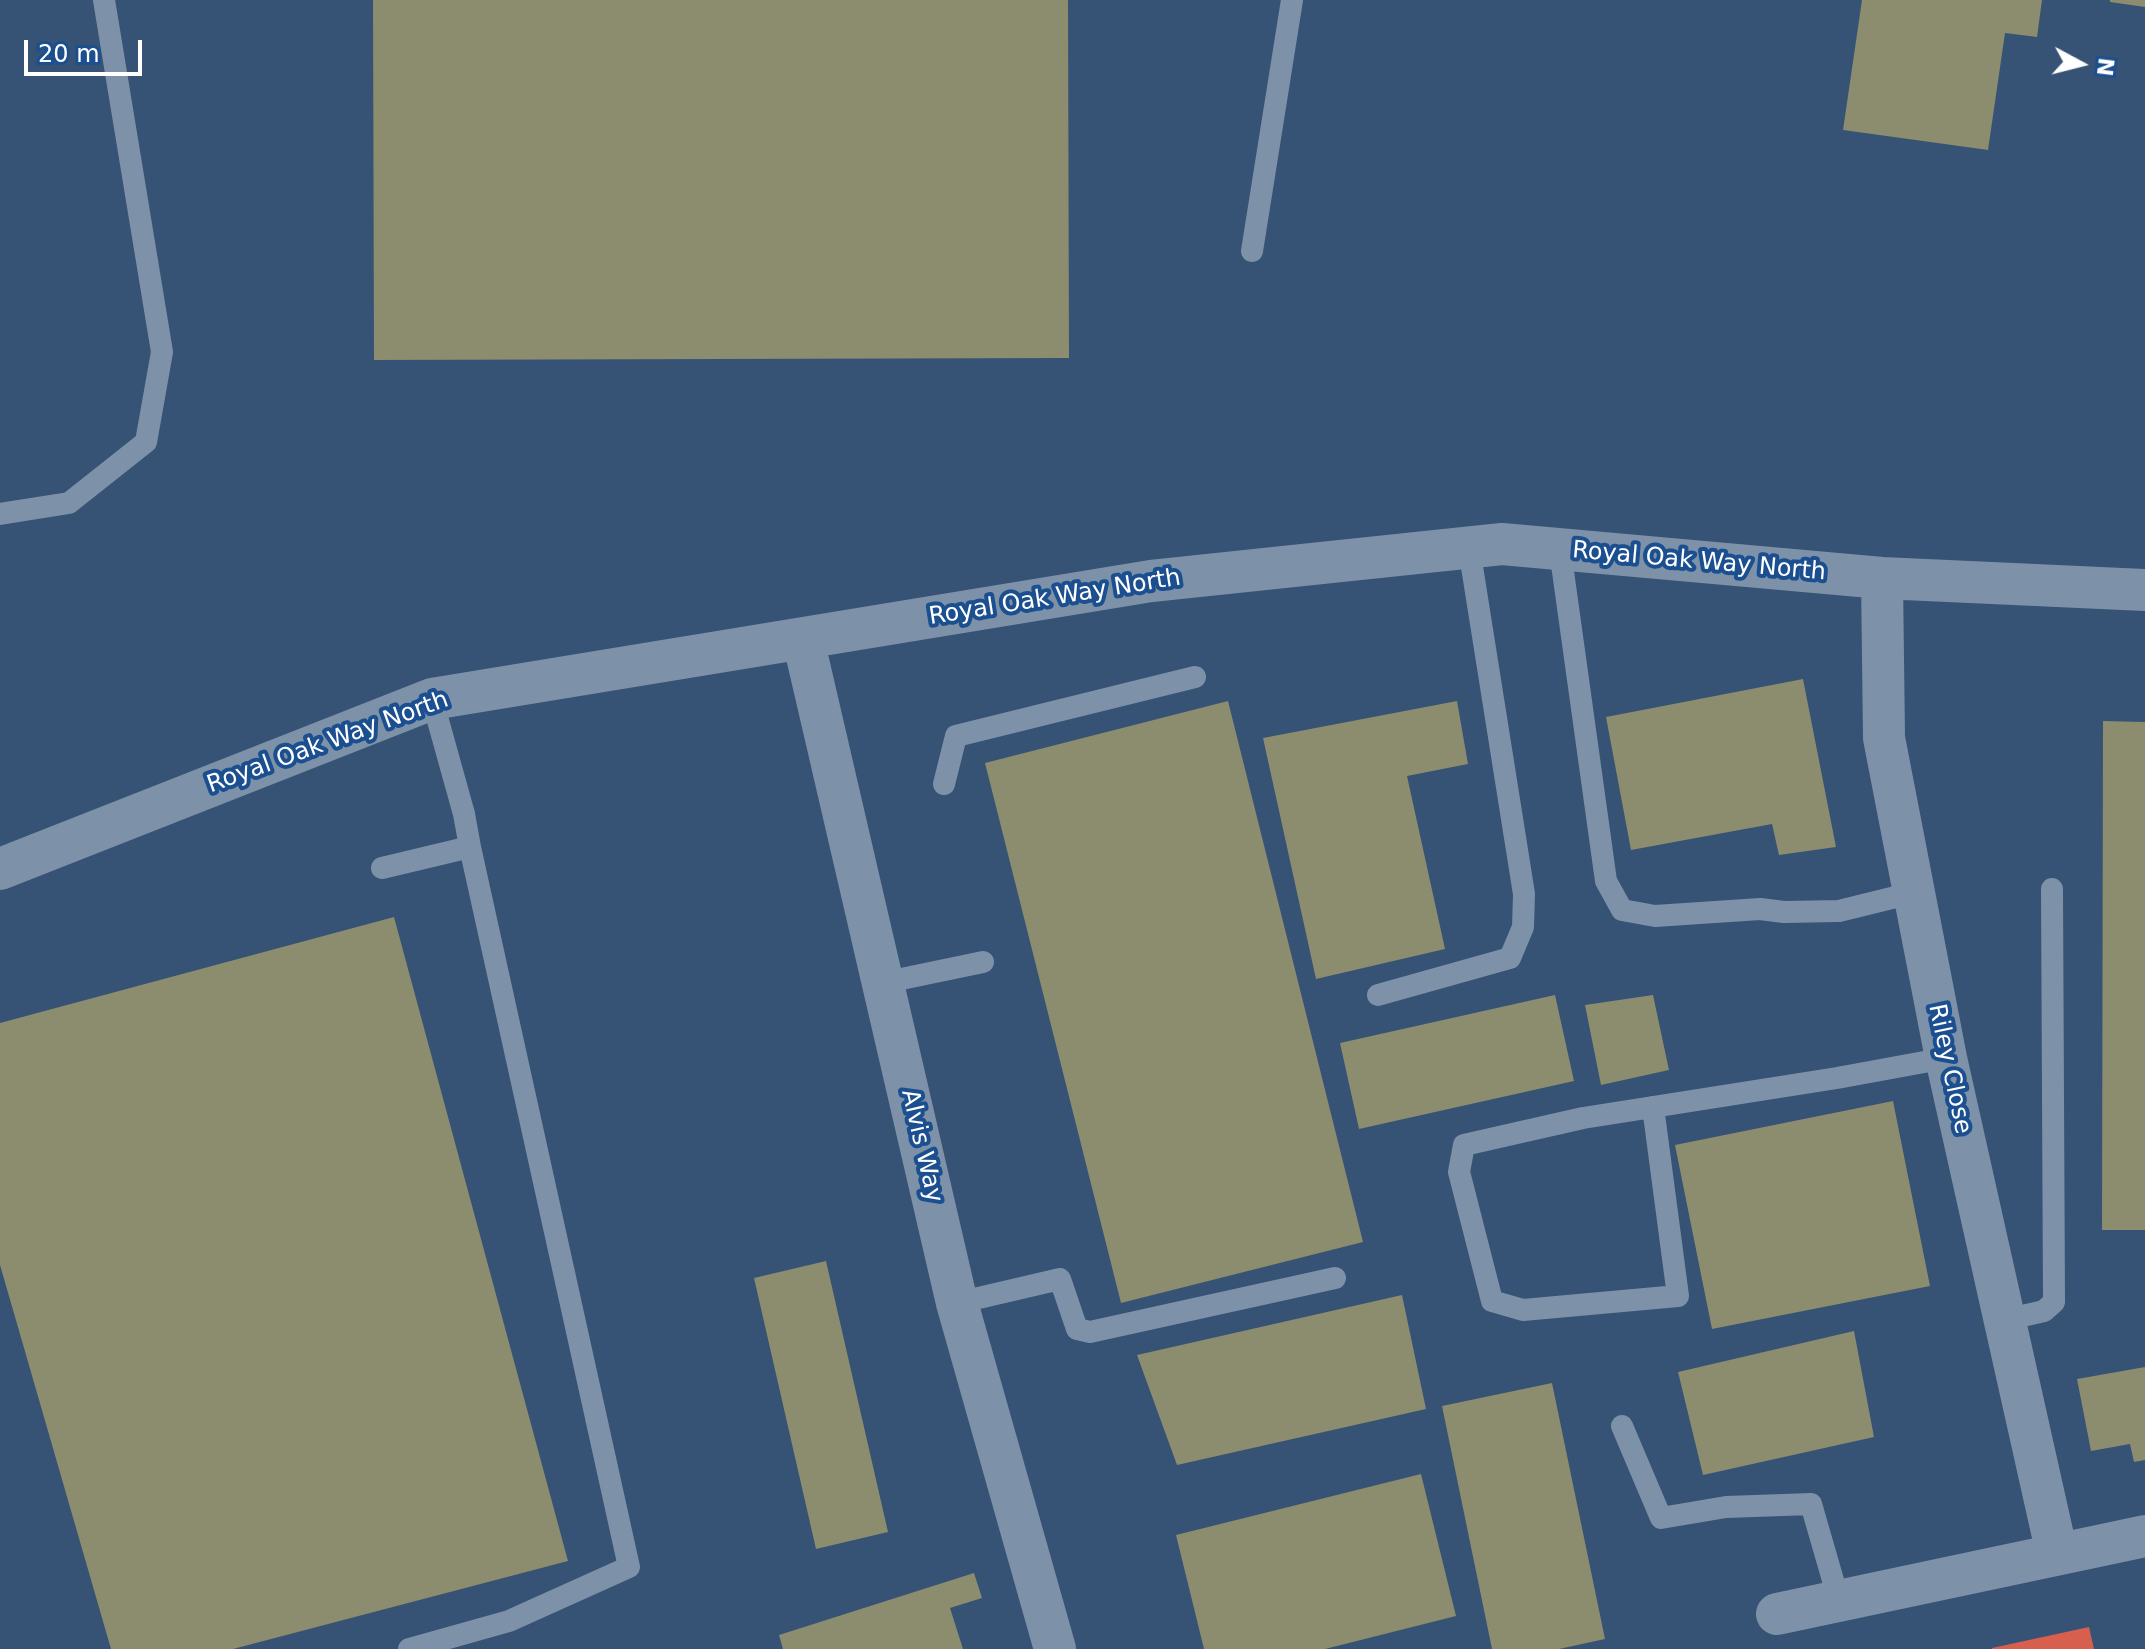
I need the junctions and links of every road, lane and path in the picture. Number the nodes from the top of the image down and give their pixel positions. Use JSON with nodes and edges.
{"nodes":[{"id":1,"x":104,"y":0,"type":"edge"},
{"id":2,"x":1292,"y":0,"type":"edge"},
{"id":3,"x":1252,"y":251,"type":"dead end"},
{"id":4,"x":0,"y":514,"type":"edge"},
{"id":5,"x":1469,"y":548,"type":"junction"},
{"id":6,"x":1560,"y":550,"type":"junction"},
{"id":7,"x":1882,"y":578,"type":"junction"},
{"id":8,"x":2145,"y":590,"type":"edge"},
{"id":9,"x":803,"y":639,"type":"junction"},
{"id":10,"x":1195,"y":677,"type":"dead end"},
{"id":11,"x":432,"y":699,"type":"junction"},
{"id":12,"x":944,"y":784,"type":"dead end"},
{"id":13,"x":470,"y":847,"type":"junction"},
{"id":14,"x":382,"y":868,"type":"dead end"},
{"id":15,"x":0,"y":869,"type":"edge"},
{"id":16,"x":2052,"y":889,"type":"dead end"},
{"id":17,"x":1912,"y":893,"type":"junction"},
{"id":18,"x":983,"y":962,"type":"dead end"},
{"id":19,"x":882,"y":983,"type":"junction"},
{"id":20,"x":1378,"y":995,"type":"dead end"},
{"id":21,"x":1946,"y":1058,"type":"junction"},
{"id":22,"x":1653,"y":1107,"type":"junction"},
{"id":23,"x":1335,"y":1278,"type":"dead end"},
{"id":24,"x":957,"y":1303,"type":"junction"},
{"id":25,"x":2005,"y":1320,"type":"junction"},
{"id":26,"x":1622,"y":1426,"type":"dead end"},
{"id":27,"x":2145,"y":1536,"type":"edge"},
{"id":28,"x":2057,"y":1554,"type":"junction"},
{"id":29,"x":1839,"y":1601,"type":"junction"},
{"id":30,"x":1777,"y":1614,"type":"dead end"},
{"id":31,"x":409,"y":1649,"type":"edge"},
{"id":32,"x":1055,"y":1649,"type":"edge"}],
"edges":[{"from":1,"to":4,"type":"lane"},
{"from":2,"to":3,"type":"lane"},
{"from":5,"to":6,"type":"street","name":"Royal Oak Way North"},
{"from":5,"to":9,"type":"street","name":"Royal Oak Way North"},
{"from":5,"to":20,"type":"lane"},
{"from":6,"to":7,"type":"street","name":"Royal Oak Way North"},
{"from":6,"to":17,"type":"lane"},
{"from":7,"to":8,"type":"street","name":"Royal Oak Way North"},
{"from":7,"to":17,"type":"street","name":"Riley Close"},
{"from":9,"to":11,"type":"street","name":"Royal Oak Way North"},
{"from":9,"to":19,"type":"street","name":"Alvis Way"},
{"from":10,"to":12,"type":"lane"},
{"from":11,"to":13,"type":"lane"},
{"from":11,"to":15,"type":"street","name":"Royal Oak Way North"},
{"from":13,"to":14,"type":"lane"},
{"from":13,"to":31,"type":"lane"},
{"from":16,"to":25,"type":"lane"},
{"from":17,"to":21,"type":"street","name":"Riley Close"},
{"from":18,"to":19,"type":"lane"},
{"from":19,"to":24,"type":"street","name":"Alvis Way"},
{"from":21,"to":22,"type":"lane"},
{"from":21,"to":25,"type":"street","name":"Riley Close"},
{"from":22,"to":22,"type":"lane"},
{"from":23,"to":24,"type":"lane"},
{"from":24,"to":32,"type":"street","name":"Alvis Way"},
{"from":25,"to":28,"type":"street","name":"Riley Close"},
{"from":26,"to":29,"type":"lane"},
{"from":27,"to":28,"type":"street"},
{"from":28,"to":29,"type":"street"},
{"from":29,"to":30,"type":"street"}]}
